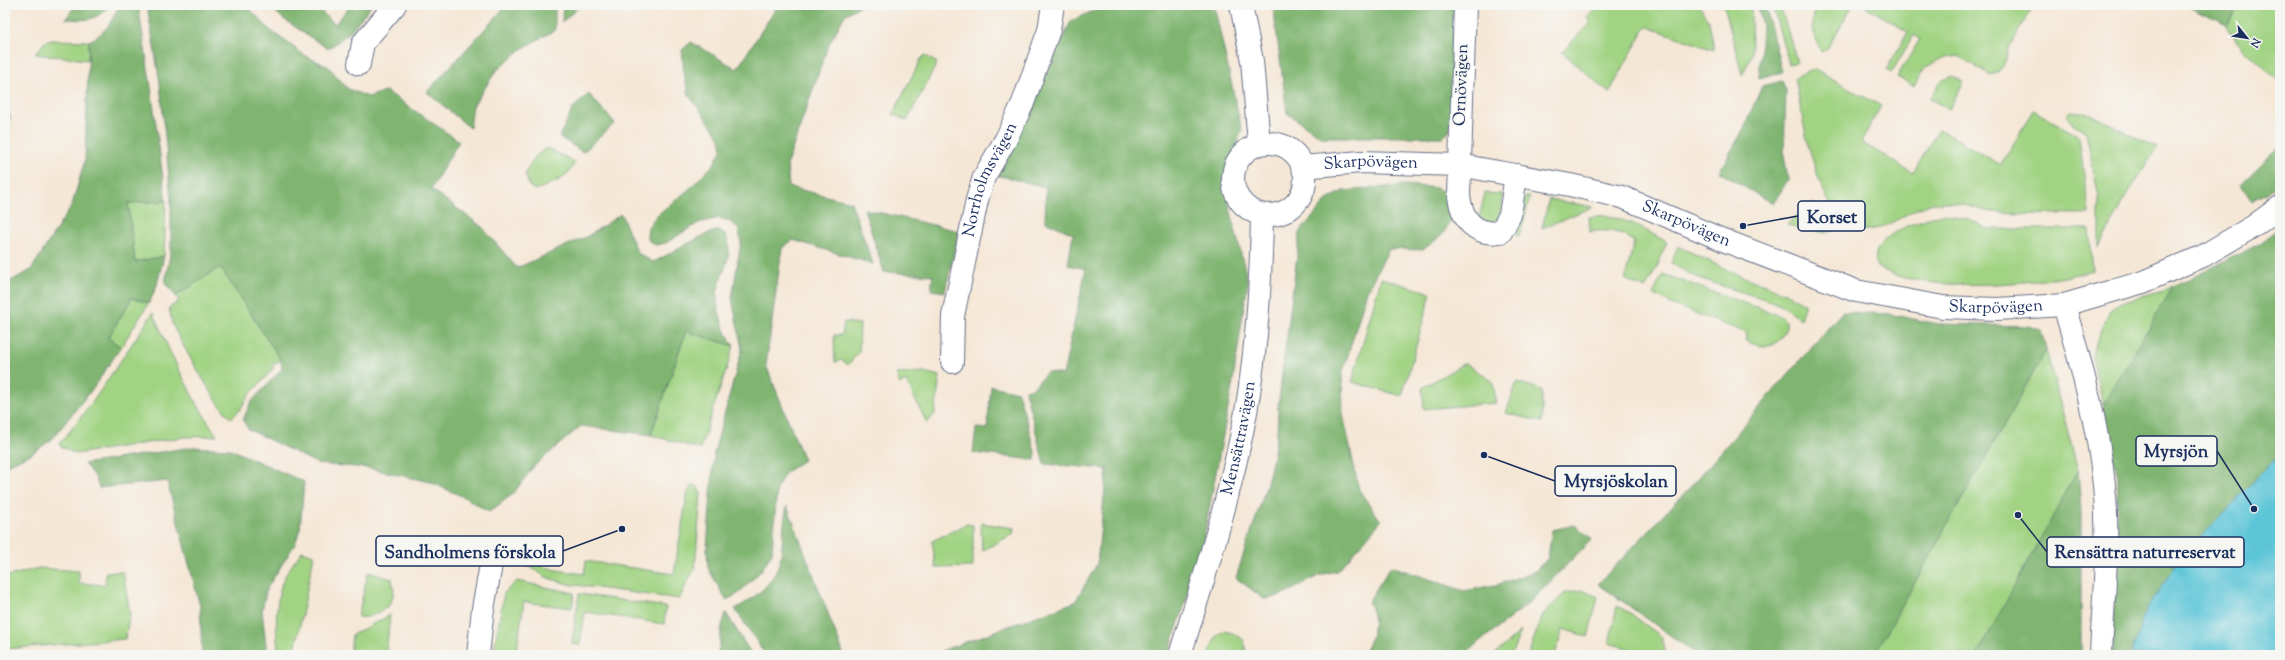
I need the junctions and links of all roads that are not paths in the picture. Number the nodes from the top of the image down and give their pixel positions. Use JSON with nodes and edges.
{"nodes":[{"id":1,"x":395,"y":5,"type":"edge"},
{"id":2,"x":1053,"y":5,"type":"edge"},
{"id":3,"x":1241,"y":5,"type":"edge"},
{"id":4,"x":1465,"y":5,"type":"edge"},
{"id":5,"x":359,"y":64,"type":"dead end"},
{"id":6,"x":1258,"y":143,"type":"junction"},
{"id":7,"x":1459,"y":165,"type":"junction"},
{"id":8,"x":1302,"y":167,"type":"junction"},
{"id":9,"x":1516,"y":175,"type":"junction"},
{"id":10,"x":2280,"y":207,"type":"edge"},
{"id":11,"x":1262,"y":216,"type":"junction"},
{"id":12,"x":2064,"y":304,"type":"junction"},
{"id":13,"x":952,"y":362,"type":"dead end"},
{"id":14,"x":494,"y":548,"type":"dead end"},
{"id":15,"x":478,"y":655,"type":"edge"},
{"id":16,"x":1180,"y":655,"type":"edge"},
{"id":17,"x":2101,"y":655,"type":"edge"}],
"edges":[{"from":1,"to":5,"type":"street"},
{"from":2,"to":13,"type":"street","name":"Norrholmsvägen"},
{"from":3,"to":6,"type":"street"},
{"from":4,"to":7,"type":"street","name":"Ornövägen"},
{"from":6,"to":8,"type":"street"},
{"from":6,"to":11,"type":"street"},
{"from":7,"to":8,"type":"street","name":"Skarpövägen"},
{"from":7,"to":9,"type":"street","name":"Skarpövägen"},
{"from":7,"to":9,"type":"street","name":"Ornövägen"},
{"from":8,"to":11,"type":"street"},
{"from":9,"to":12,"type":"street","name":"Skarpövägen"},
{"from":10,"to":12,"type":"street","name":"Skarpövägen"},
{"from":11,"to":16,"type":"street","name":"Mensättravägen"},
{"from":12,"to":17,"type":"street","name":"Skarpövägen"},
{"from":14,"to":15,"type":"street"}]}
